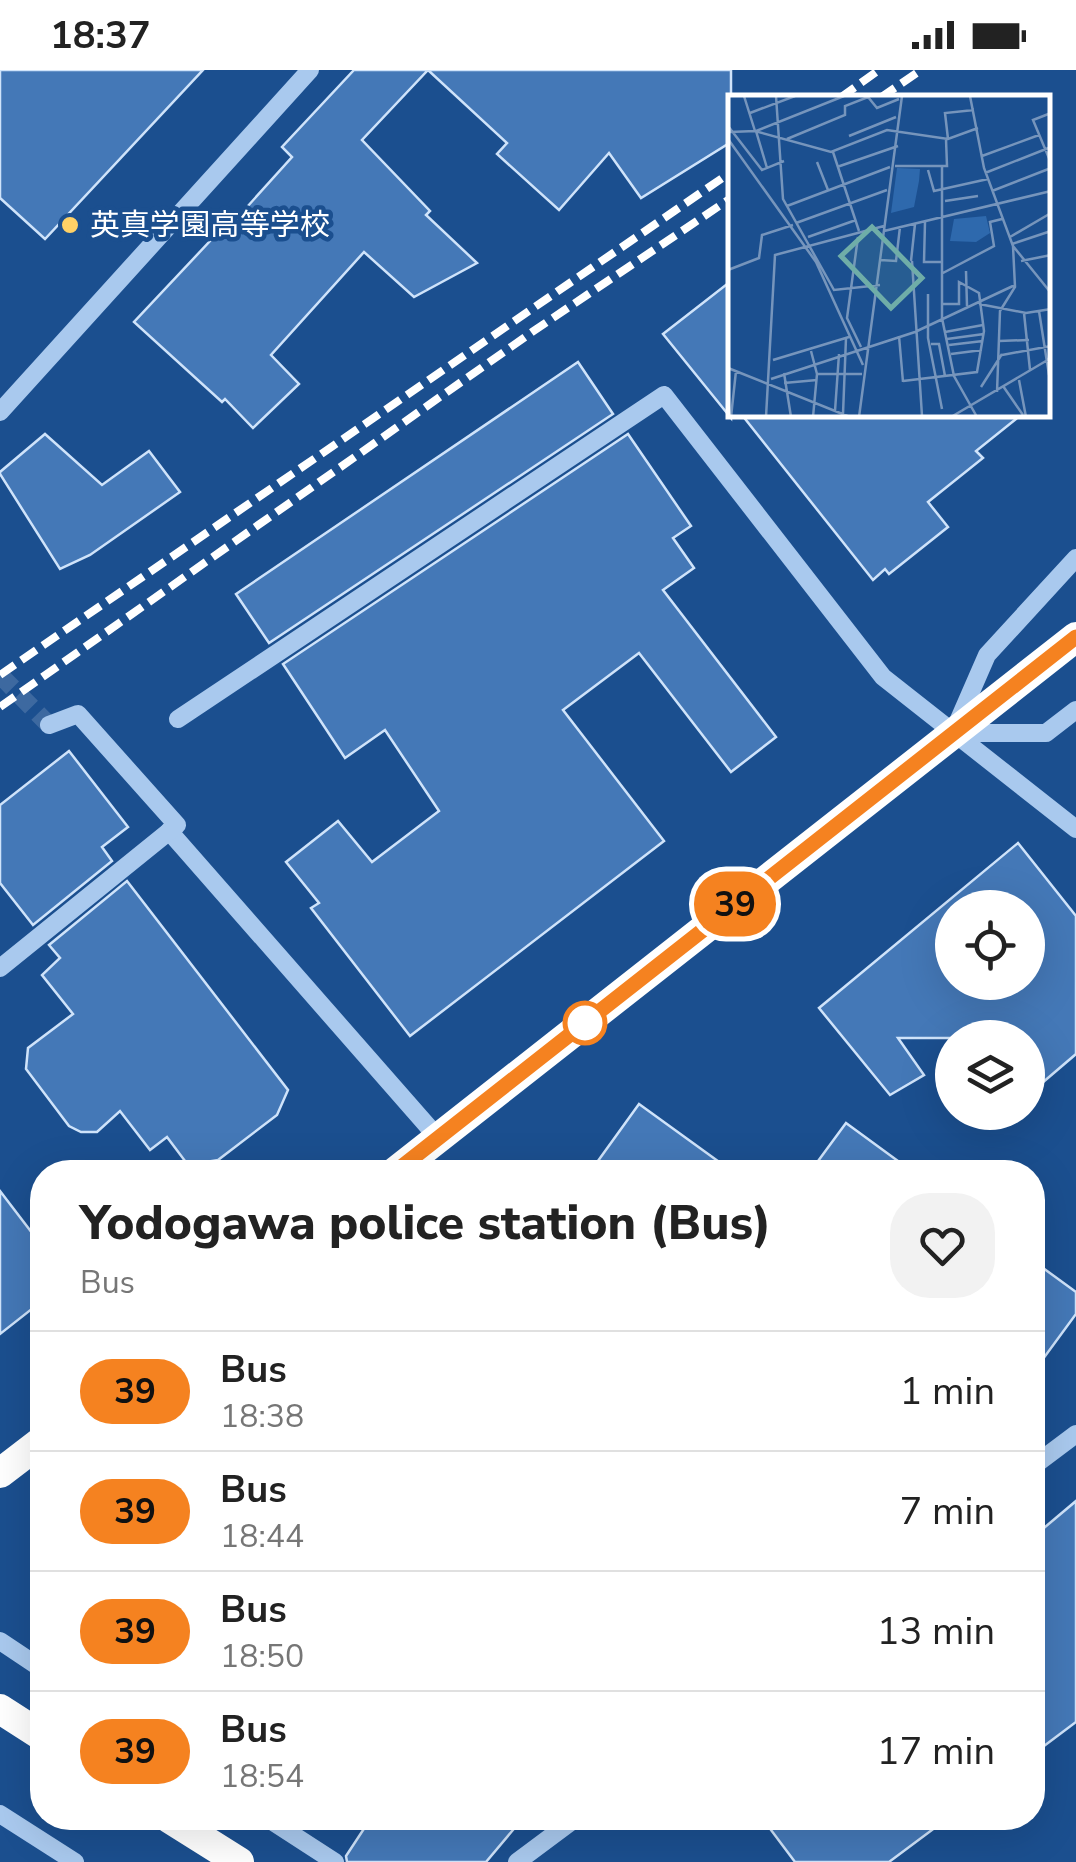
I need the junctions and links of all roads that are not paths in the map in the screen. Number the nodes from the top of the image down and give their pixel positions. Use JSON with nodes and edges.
{"nodes":[{"id":1,"x":310,"y":70,"type":"edge"},
{"id":2,"x":0,"y":412,"type":"edge"},
{"id":3,"x":1076,"y":558,"type":"edge"},
{"id":4,"x":1076,"y":637,"type":"edge"},
{"id":5,"x":1076,"y":710,"type":"edge"},
{"id":6,"x":178,"y":719,"type":"dead end"},
{"id":7,"x":49,"y":726,"type":"tunnel mouth"},
{"id":8,"x":953,"y":733,"type":"junction"},
{"id":9,"x":1076,"y":830,"type":"edge"},
{"id":10,"x":169,"y":832,"type":"junction"},
{"id":11,"x":0,"y":968,"type":"edge"},
{"id":12,"x":440,"y":1139,"type":"junction"},
{"id":13,"x":411,"y":1160,"type":"edge"},
{"id":14,"x":1076,"y":1434,"type":"edge"},
{"id":15,"x":30,"y":1450,"type":"edge"},
{"id":16,"x":1045,"y":1457,"type":"edge"},
{"id":17,"x":0,"y":1473,"type":"edge"},
{"id":18,"x":0,"y":1641,"type":"edge"},
{"id":19,"x":30,"y":1661,"type":"edge"},
{"id":20,"x":0,"y":1709,"type":"edge"},
{"id":21,"x":30,"y":1728,"type":"edge"},
{"id":22,"x":0,"y":1814,"type":"edge"},
{"id":23,"x":188,"y":1830,"type":"edge"},
{"id":24,"x":286,"y":1830,"type":"edge"},
{"id":25,"x":560,"y":1830,"type":"edge"},
{"id":26,"x":75,"y":1862,"type":"edge"},
{"id":27,"x":238,"y":1862,"type":"edge"},
{"id":28,"x":335,"y":1862,"type":"edge"},
{"id":29,"x":517,"y":1862,"type":"edge"}],
"edges":[{"from":1,"to":2,"type":"street"},
{"from":3,"to":8,"type":"street"},
{"from":4,"to":8,"type":"highway"},
{"from":5,"to":8,"type":"street"},
{"from":6,"to":8,"type":"street"},
{"from":7,"to":10,"type":"street"},
{"from":8,"to":9,"type":"street"},
{"from":8,"to":12,"type":"highway"},
{"from":10,"to":11,"type":"street"},
{"from":10,"to":12,"type":"street"},
{"from":12,"to":13,"type":"highway"},
{"from":14,"to":16,"type":"street"},
{"from":15,"to":17,"type":"highway"},
{"from":18,"to":19,"type":"street"},
{"from":20,"to":21,"type":"highway"},
{"from":22,"to":26,"type":"street"},
{"from":23,"to":27,"type":"highway"},
{"from":24,"to":28,"type":"street"},
{"from":25,"to":29,"type":"street"}]}
